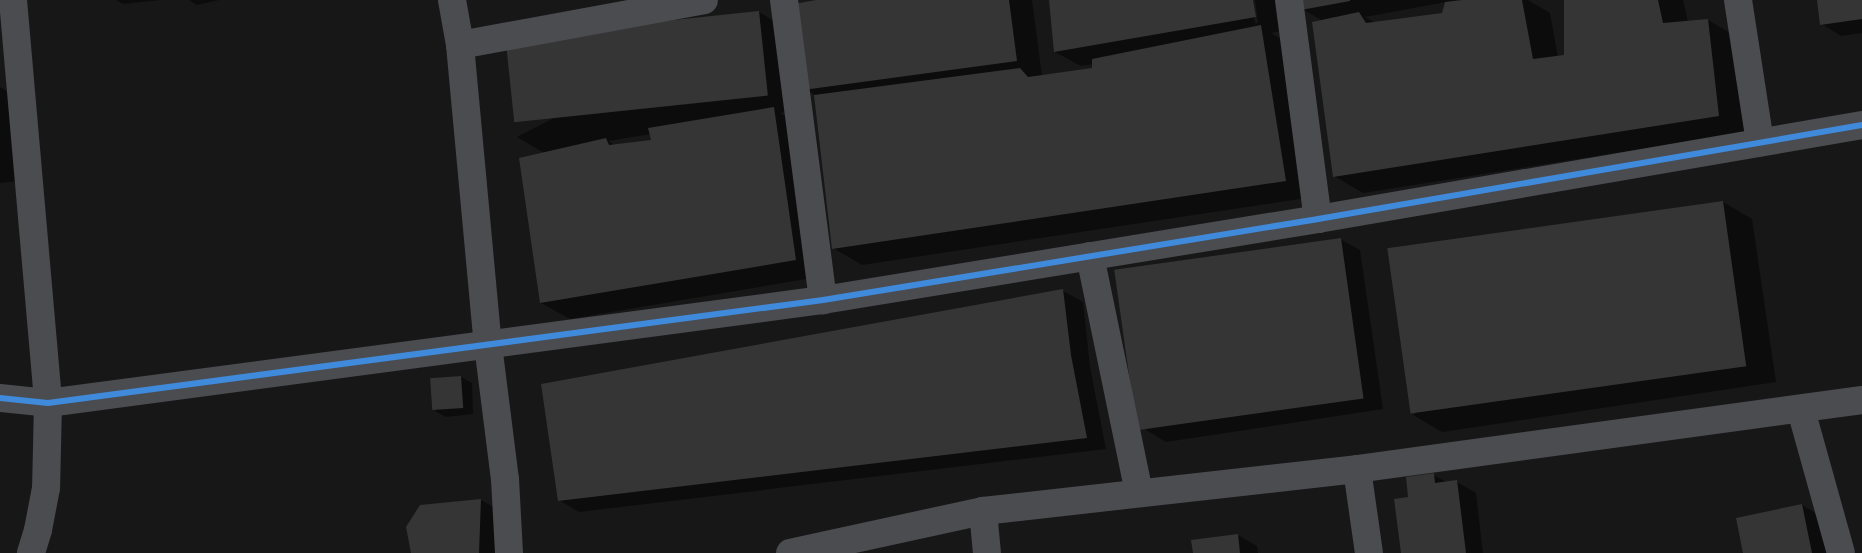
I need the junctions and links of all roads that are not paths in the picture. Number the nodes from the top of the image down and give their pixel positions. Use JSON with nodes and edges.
{"nodes":[{"id":1,"x":13,"y":0,"type":"edge"},
{"id":2,"x":452,"y":0,"type":"edge"},
{"id":3,"x":704,"y":0,"type":"edge"},
{"id":4,"x":784,"y":0,"type":"edge"},
{"id":5,"x":1289,"y":0,"type":"edge"},
{"id":6,"x":1738,"y":0,"type":"edge"},
{"id":7,"x":460,"y":45,"type":"junction"},
{"id":8,"x":1862,"y":125,"type":"edge"},
{"id":9,"x":1760,"y":142,"type":"junction"},
{"id":10,"x":1318,"y":219,"type":"junction"},
{"id":11,"x":1090,"y":256,"type":"junction"},
{"id":12,"x":823,"y":300,"type":"junction"},
{"id":13,"x":488,"y":345,"type":"junction"},
{"id":14,"x":0,"y":398,"type":"edge"},
{"id":15,"x":1862,"y":400,"type":"edge"},
{"id":16,"x":48,"y":403,"type":"junction"},
{"id":17,"x":1801,"y":410,"type":"junction"},
{"id":18,"x":1357,"y":469,"type":"junction"},
{"id":19,"x":1139,"y":493,"type":"junction"},
{"id":20,"x":983,"y":511,"type":"junction"},
{"id":21,"x":31,"y":553,"type":"edge"},
{"id":22,"x":509,"y":553,"type":"edge"},
{"id":23,"x":790,"y":553,"type":"edge"},
{"id":24,"x":987,"y":553,"type":"edge"},
{"id":25,"x":1369,"y":553,"type":"edge"},
{"id":26,"x":1841,"y":553,"type":"edge"}],
"edges":[{"from":1,"to":16,"type":"street"},
{"from":2,"to":7,"type":"street"},
{"from":3,"to":7,"type":"street"},
{"from":4,"to":12,"type":"street"},
{"from":5,"to":10,"type":"street"},
{"from":6,"to":9,"type":"street"},
{"from":7,"to":13,"type":"street"},
{"from":8,"to":9,"type":"street"},
{"from":9,"to":10,"type":"street"},
{"from":10,"to":11,"type":"street"},
{"from":11,"to":12,"type":"street"},
{"from":11,"to":19,"type":"street"},
{"from":12,"to":13,"type":"street"},
{"from":13,"to":16,"type":"street"},
{"from":13,"to":22,"type":"street"},
{"from":14,"to":16,"type":"street"},
{"from":15,"to":17,"type":"street"},
{"from":16,"to":21,"type":"street"},
{"from":17,"to":18,"type":"street"},
{"from":17,"to":26,"type":"street"},
{"from":18,"to":19,"type":"street"},
{"from":18,"to":25,"type":"street"},
{"from":19,"to":20,"type":"street"},
{"from":20,"to":23,"type":"street"},
{"from":20,"to":24,"type":"street"}]}
